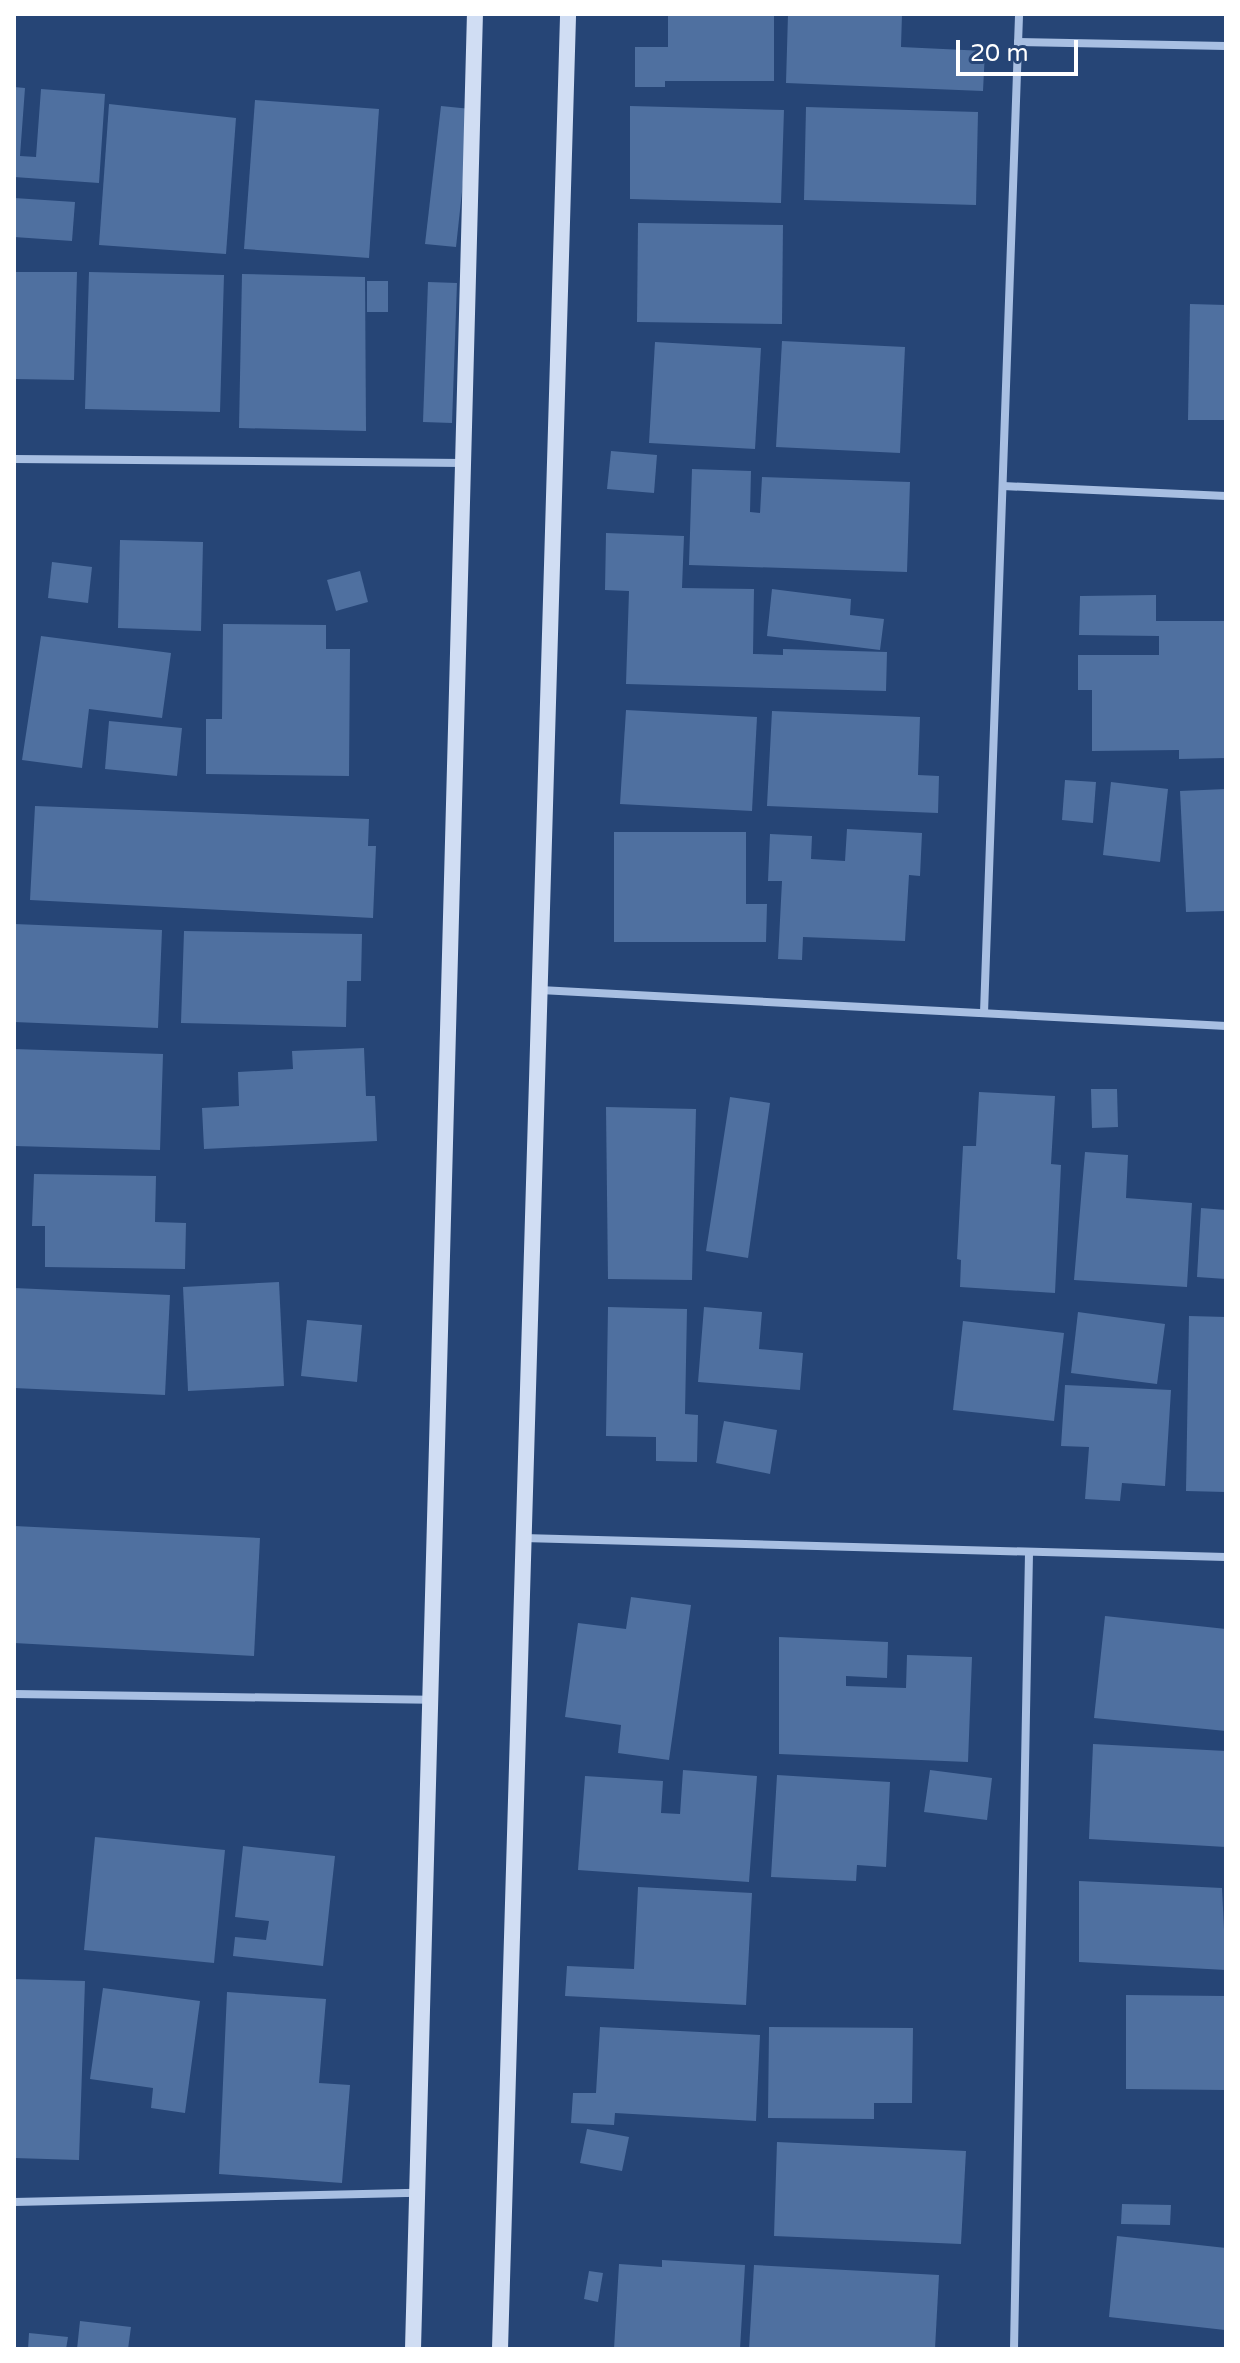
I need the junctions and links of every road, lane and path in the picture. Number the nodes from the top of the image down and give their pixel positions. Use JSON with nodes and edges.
{"nodes":[{"id":1,"x":475,"y":14,"type":"edge"},
{"id":2,"x":568,"y":14,"type":"edge"},
{"id":3,"x":1019,"y":14,"type":"edge"},
{"id":4,"x":1018,"y":42,"type":"junction"},
{"id":5,"x":1226,"y":46,"type":"edge"},
{"id":6,"x":14,"y":459,"type":"edge"},
{"id":7,"x":463,"y":463,"type":"junction"},
{"id":8,"x":1003,"y":486,"type":"junction"},
{"id":9,"x":1226,"y":496,"type":"edge"},
{"id":10,"x":539,"y":990,"type":"junction"},
{"id":11,"x":984,"y":1013,"type":"junction"},
{"id":12,"x":1226,"y":1026,"type":"edge"},
{"id":13,"x":523,"y":1538,"type":"junction"},
{"id":14,"x":1029,"y":1552,"type":"junction"},
{"id":15,"x":1226,"y":1557,"type":"edge"},
{"id":16,"x":14,"y":1694,"type":"edge"},
{"id":17,"x":429,"y":1700,"type":"junction"},
{"id":18,"x":417,"y":2193,"type":"junction"},
{"id":19,"x":14,"y":2202,"type":"edge"},
{"id":20,"x":413,"y":2349,"type":"edge"},
{"id":21,"x":500,"y":2349,"type":"edge"},
{"id":22,"x":1014,"y":2349,"type":"edge"}],
"edges":[{"from":1,"to":7,"type":"street"},
{"from":2,"to":10,"type":"street"},
{"from":3,"to":4,"type":"street"},
{"from":4,"to":5,"type":"street"},
{"from":4,"to":8,"type":"street"},
{"from":6,"to":7,"type":"street"},
{"from":7,"to":17,"type":"street"},
{"from":8,"to":9,"type":"street"},
{"from":8,"to":11,"type":"street"},
{"from":10,"to":11,"type":"street"},
{"from":10,"to":13,"type":"street"},
{"from":11,"to":12,"type":"street"},
{"from":13,"to":14,"type":"street"},
{"from":13,"to":21,"type":"street"},
{"from":14,"to":15,"type":"street"},
{"from":14,"to":22,"type":"street"},
{"from":16,"to":17,"type":"street"},
{"from":17,"to":18,"type":"street"},
{"from":18,"to":19,"type":"street"},
{"from":18,"to":20,"type":"street"}]}
